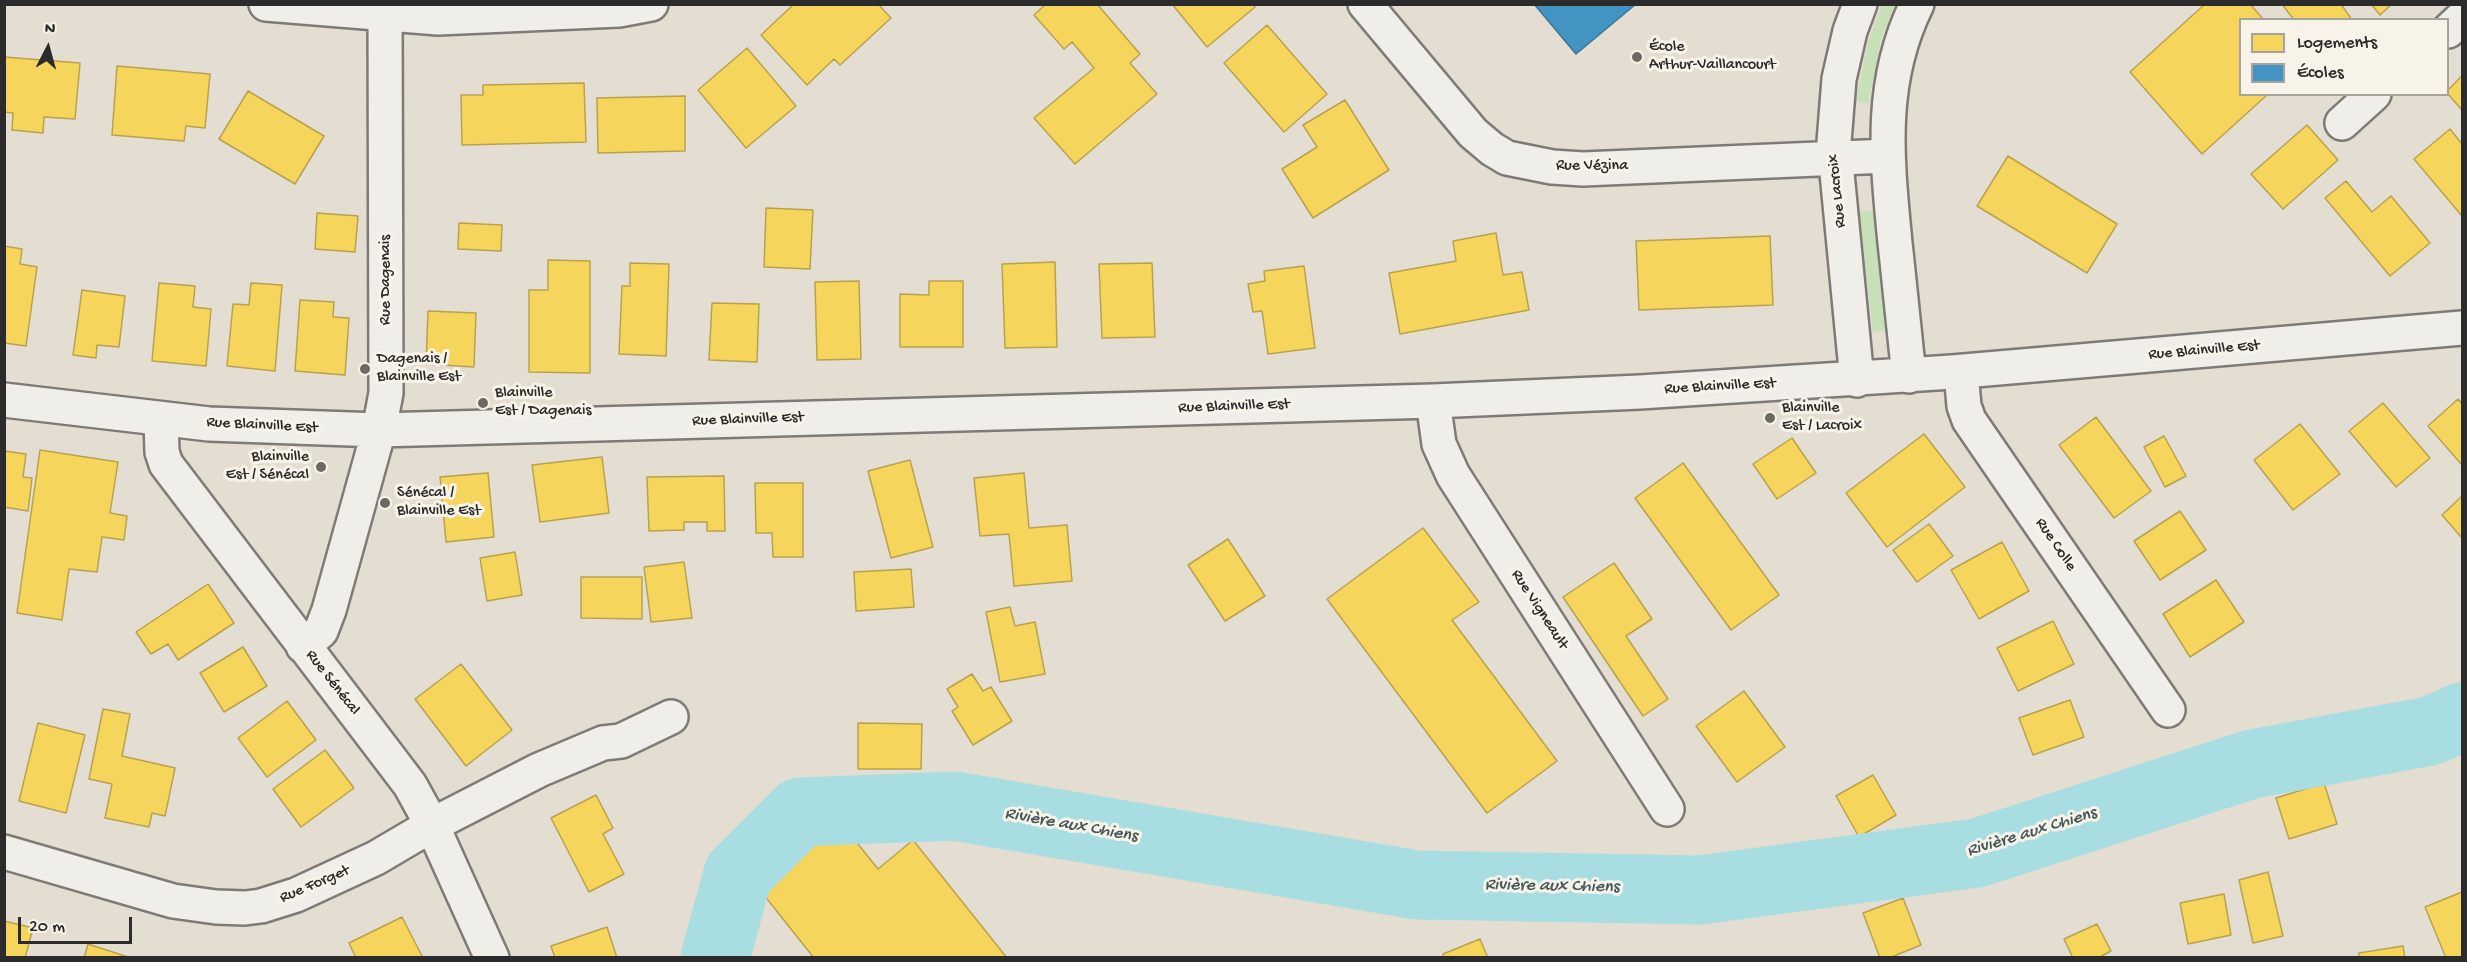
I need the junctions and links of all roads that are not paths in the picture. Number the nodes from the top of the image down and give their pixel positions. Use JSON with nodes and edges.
{"nodes":[{"id":1,"x":266,"y":4,"type":"edge"},
{"id":2,"x":651,"y":4,"type":"edge"},
{"id":3,"x":1365,"y":4,"type":"edge"},
{"id":4,"x":1860,"y":4,"type":"edge"},
{"id":5,"x":1917,"y":4,"type":"edge"},
{"id":6,"x":384,"y":10,"type":"edge"},
{"id":7,"x":2463,"y":18,"type":"edge"},
{"id":8,"x":2449,"y":30,"type":"edge"},
{"id":9,"x":2372,"y":96,"type":"edge"},
{"id":10,"x":2342,"y":123,"type":"dead end"},
{"id":11,"x":1888,"y":156,"type":"junction"},
{"id":12,"x":1835,"y":158,"type":"junction"},
{"id":13,"x":2463,"y":328,"type":"edge"},
{"id":14,"x":1961,"y":372,"type":"junction"},
{"id":15,"x":1909,"y":376,"type":"junction"},
{"id":16,"x":1857,"y":380,"type":"junction"},
{"id":17,"x":4,"y":400,"type":"edge"},
{"id":18,"x":1433,"y":401,"type":"junction"},
{"id":19,"x":161,"y":420,"type":"junction"},
{"id":20,"x":379,"y":430,"type":"junction"},
{"id":21,"x":303,"y":645,"type":"junction"},
{"id":22,"x":2168,"y":710,"type":"dead end"},
{"id":23,"x":671,"y":717,"type":"dead end"},
{"id":24,"x":1668,"y":809,"type":"dead end"},
{"id":25,"x":432,"y":825,"type":"junction"},
{"id":26,"x":4,"y":852,"type":"edge"},
{"id":27,"x":492,"y":957,"type":"edge"}],
"edges":[{"from":1,"to":6,"type":"street"},
{"from":2,"to":6,"type":"street"},
{"from":3,"to":12,"type":"street","name":"Rue Vézina"},
{"from":4,"to":12,"type":"street","name":"Rue Lacroix"},
{"from":5,"to":11,"type":"street"},
{"from":6,"to":20,"type":"street","name":"Rue Dagenais"},
{"from":7,"to":8,"type":"street"},
{"from":9,"to":10,"type":"street"},
{"from":11,"to":12,"type":"street","name":"Rue Vézina"},
{"from":11,"to":15,"type":"street"},
{"from":12,"to":16,"type":"street","name":"Rue Lacroix"},
{"from":13,"to":14,"type":"street","name":"Rue Blainville Est"},
{"from":14,"to":15,"type":"street","name":"Rue Blainville Est"},
{"from":14,"to":22,"type":"street","name":"Rue Colle"},
{"from":15,"to":16,"type":"street","name":"Rue Blainville Est"},
{"from":16,"to":18,"type":"street","name":"Rue Blainville Est"},
{"from":17,"to":19,"type":"street","name":"Rue Blainville Est"},
{"from":18,"to":20,"type":"street","name":"Rue Blainville Est"},
{"from":18,"to":24,"type":"street","name":"Rue Vigneault"},
{"from":19,"to":20,"type":"street","name":"Rue Blainville Est"},
{"from":19,"to":21,"type":"street","name":"Rue Sénécal"},
{"from":20,"to":21,"type":"street","name":"Rue Dagenais"},
{"from":21,"to":25,"type":"street","name":"Rue Sénécal"},
{"from":23,"to":25,"type":"street","name":"Rue Forget"},
{"from":25,"to":26,"type":"street","name":"Rue Forget"},
{"from":25,"to":27,"type":"street","name":"Rue Sénécal"}]}
